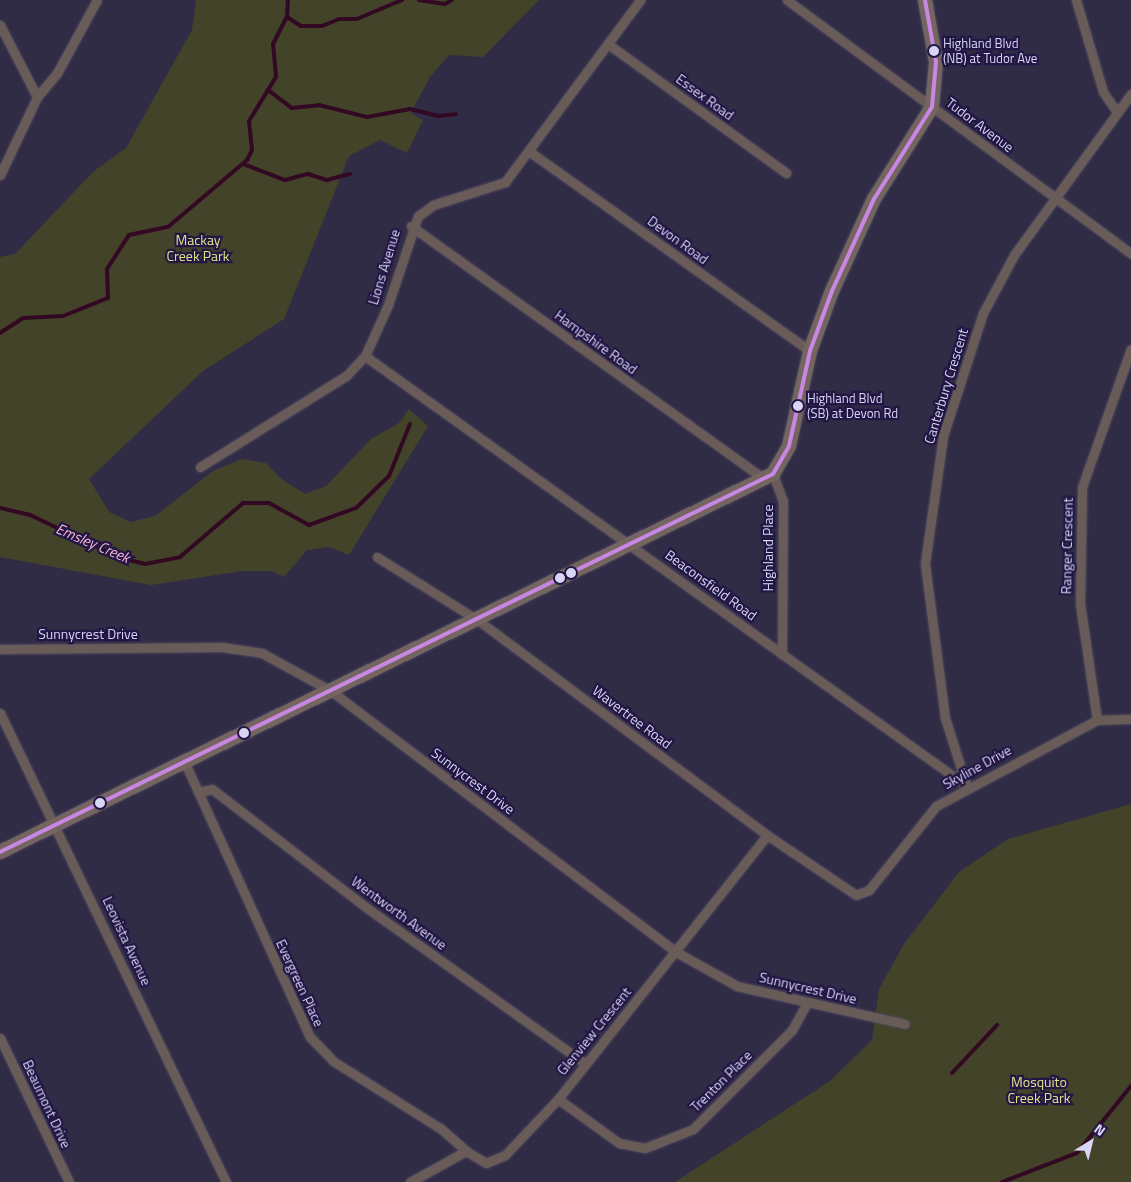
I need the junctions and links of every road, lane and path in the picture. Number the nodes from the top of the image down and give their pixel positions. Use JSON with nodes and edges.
{"nodes":[{"id":1,"x":97,"y":0,"type":"edge"},
{"id":2,"x":640,"y":0,"type":"edge"},
{"id":3,"x":788,"y":0,"type":"edge"},
{"id":4,"x":925,"y":0,"type":"edge"},
{"id":5,"x":1076,"y":0,"type":"edge"},
{"id":6,"x":0,"y":25,"type":"edge"},
{"id":7,"x":608,"y":44,"type":"junction"},
{"id":8,"x":1131,"y":94,"type":"edge"},
{"id":9,"x":37,"y":97,"type":"junction"},
{"id":10,"x":932,"y":107,"type":"junction"},
{"id":11,"x":1117,"y":112,"type":"junction"},
{"id":12,"x":530,"y":152,"type":"junction"},
{"id":13,"x":786,"y":173,"type":"dead end"},
{"id":14,"x":0,"y":175,"type":"edge"},
{"id":15,"x":1055,"y":197,"type":"junction"},
{"id":16,"x":411,"y":226,"type":"junction"},
{"id":17,"x":1131,"y":254,"type":"edge"},
{"id":18,"x":1131,"y":350,"type":"edge"},
{"id":19,"x":810,"y":352,"type":"junction"},
{"id":20,"x":364,"y":356,"type":"junction"},
{"id":21,"x":200,"y":467,"type":"dead end"},
{"id":22,"x":769,"y":476,"type":"junction"},
{"id":23,"x":631,"y":546,"type":"junction"},
{"id":24,"x":377,"y":557,"type":"dead end"},
{"id":25,"x":479,"y":621,"type":"junction"},
{"id":26,"x":0,"y":649,"type":"edge"},
{"id":27,"x":782,"y":654,"type":"junction"},
{"id":28,"x":331,"y":691,"type":"junction"},
{"id":29,"x":0,"y":713,"type":"edge"},
{"id":30,"x":1131,"y":719,"type":"edge"},
{"id":31,"x":1097,"y":720,"type":"junction"},
{"id":32,"x":185,"y":764,"type":"junction"},
{"id":33,"x":967,"y":786,"type":"junction"},
{"id":34,"x":198,"y":792,"type":"junction"},
{"id":35,"x":57,"y":824,"type":"junction"},
{"id":36,"x":767,"y":835,"type":"junction"},
{"id":37,"x":0,"y":852,"type":"edge"},
{"id":38,"x":869,"y":890,"type":"joint"},
{"id":39,"x":676,"y":952,"type":"junction"},
{"id":40,"x":807,"y":1003,"type":"junction"},
{"id":41,"x":905,"y":1024,"type":"dead end"},
{"id":42,"x":0,"y":1038,"type":"edge"},
{"id":43,"x":584,"y":1063,"type":"junction"},
{"id":44,"x":558,"y":1099,"type":"junction"},
{"id":45,"x":466,"y":1151,"type":"junction"},
{"id":46,"x":69,"y":1182,"type":"edge"},
{"id":47,"x":226,"y":1182,"type":"edge"},
{"id":48,"x":410,"y":1182,"type":"edge"}],
"edges":[{"from":1,"to":9,"type":"street"},
{"from":2,"to":7,"type":"street","name":"Lions Avenue"},
{"from":3,"to":10,"type":"street","name":"Tudor Avenue"},
{"from":4,"to":10,"type":"street"},
{"from":5,"to":11,"type":"street"},
{"from":6,"to":9,"type":"street"},
{"from":7,"to":12,"type":"street","name":"Lions Avenue"},
{"from":7,"to":13,"type":"street","name":"Essex Road"},
{"from":8,"to":11,"type":"street","name":"Canterbury Crescent"},
{"from":9,"to":14,"type":"street"},
{"from":10,"to":15,"type":"street","name":"Tudor Avenue"},
{"from":10,"to":19,"type":"street"},
{"from":11,"to":15,"type":"street","name":"Canterbury Crescent"},
{"from":12,"to":16,"type":"street","name":"Lions Avenue"},
{"from":12,"to":19,"type":"street","name":"Devon Road"},
{"from":15,"to":17,"type":"street","name":"Tudor Avenue"},
{"from":15,"to":33,"type":"street","name":"Canterbury Crescent"},
{"from":16,"to":20,"type":"street","name":"Lions Avenue"},
{"from":16,"to":22,"type":"street","name":"Hampshire Road"},
{"from":18,"to":31,"type":"street","name":"Ranger Crescent"},
{"from":19,"to":22,"type":"street"},
{"from":20,"to":21,"type":"street","name":"Lions Avenue"},
{"from":20,"to":23,"type":"street","name":"Beaconsfield Road"},
{"from":22,"to":23,"type":"street"},
{"from":22,"to":27,"type":"street","name":"Highland Place"},
{"from":23,"to":25,"type":"street"},
{"from":23,"to":27,"type":"street","name":"Beaconsfield Road"},
{"from":24,"to":25,"type":"street","name":"Wavertree Road"},
{"from":25,"to":28,"type":"street"},
{"from":25,"to":36,"type":"street","name":"Wavertree Road"},
{"from":26,"to":28,"type":"street","name":"Sunnycrest Drive"},
{"from":27,"to":33,"type":"street","name":"Beaconsfield Road"},
{"from":28,"to":32,"type":"street"},
{"from":28,"to":39,"type":"street","name":"Sunnycrest Drive"},
{"from":29,"to":35,"type":"street","name":"Leovista Avenue"},
{"from":30,"to":31,"type":"street","name":"Skyline Drive"},
{"from":31,"to":33,"type":"street","name":"Skyline Drive"},
{"from":32,"to":34,"type":"street","name":"Evergreen Place"},
{"from":32,"to":35,"type":"street"},
{"from":33,"to":38,"type":"street","name":"Skyline Drive"},
{"from":34,"to":43,"type":"street","name":"Wentworth Avenue"},
{"from":34,"to":45,"type":"street","name":"Evergreen Place"},
{"from":35,"to":37,"type":"street"},
{"from":35,"to":47,"type":"street","name":"Leovista Avenue"},
{"from":36,"to":38,"type":"street","name":"Wavertree Road"},
{"from":36,"to":39,"type":"street","name":"Glenview Crescent"},
{"from":39,"to":40,"type":"street","name":"Sunnycrest Drive"},
{"from":39,"to":43,"type":"street","name":"Glenview Crescent"},
{"from":40,"to":41,"type":"street","name":"Sunnycrest Drive"},
{"from":40,"to":44,"type":"street","name":"Trenton Place"},
{"from":42,"to":46,"type":"street","name":"Beaumont Drive"},
{"from":43,"to":44,"type":"street","name":"Glenview Crescent"},
{"from":44,"to":45,"type":"street","name":"Glenview Crescent"},
{"from":45,"to":48,"type":"street"}]}
